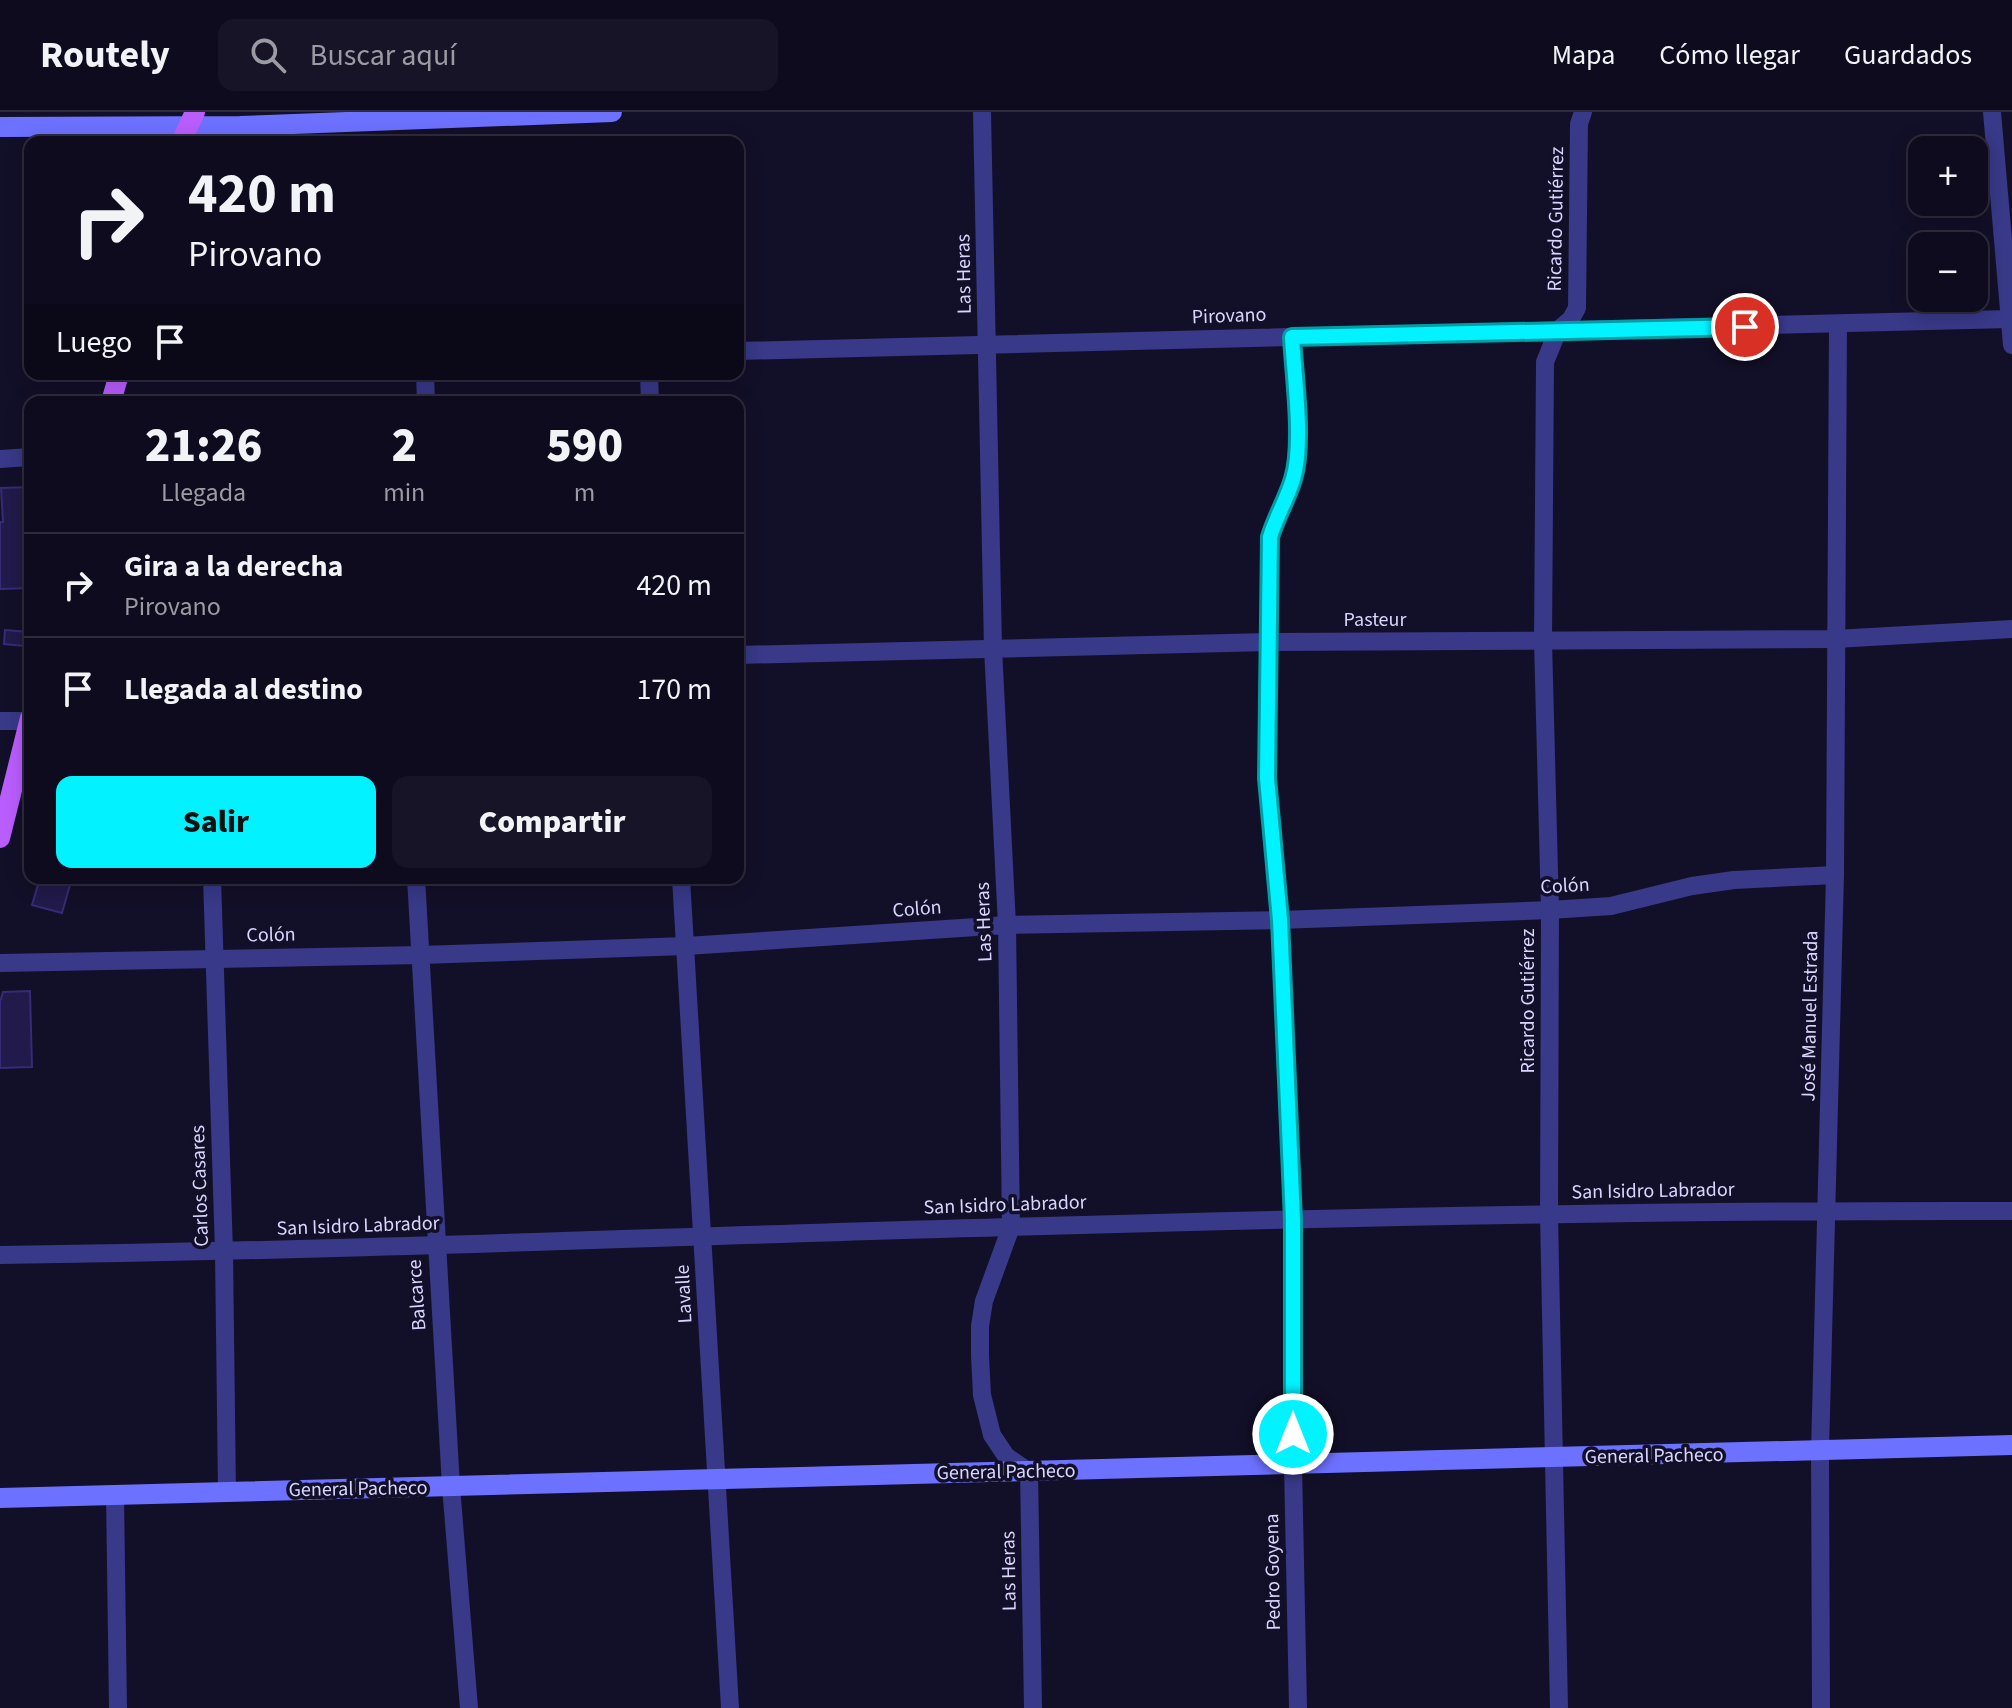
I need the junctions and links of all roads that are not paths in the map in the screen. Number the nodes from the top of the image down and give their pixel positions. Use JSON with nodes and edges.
{"nodes":[{"id":1,"x":612,"y":112,"type":"edge"},
{"id":2,"x":982,"y":112,"type":"edge"},
{"id":3,"x":1583,"y":112,"type":"edge"},
{"id":4,"x":1992,"y":112,"type":"edge"},
{"id":5,"x":0,"y":127,"type":"edge"},
{"id":6,"x":188,"y":127,"type":"edge"},
{"id":7,"x":2009,"y":319,"type":"junction"},
{"id":8,"x":1838,"y":325,"type":"junction"},
{"id":9,"x":1558,"y":330,"type":"junction"},
{"id":10,"x":1292,"y":337,"type":"junction"},
{"id":11,"x":988,"y":345,"type":"junction"},
{"id":12,"x":2012,"y":345,"type":"edge"},
{"id":13,"x":744,"y":351,"type":"edge"},
{"id":14,"x":24,"y":457,"type":"edge"},
{"id":15,"x":0,"y":459,"type":"edge"},
{"id":16,"x":2012,"y":629,"type":"edge"},
{"id":17,"x":1835,"y":639,"type":"junction"},
{"id":18,"x":1543,"y":641,"type":"junction"},
{"id":19,"x":1268,"y":642,"type":"junction"},
{"id":20,"x":993,"y":648,"type":"junction"},
{"id":21,"x":744,"y":655,"type":"edge"},
{"id":22,"x":24,"y":720,"type":"edge"},
{"id":23,"x":0,"y":721,"type":"edge"},
{"id":24,"x":24,"y":744,"type":"edge"},
{"id":25,"x":0,"y":838,"type":"edge"},
{"id":26,"x":1835,"y":875,"type":"junction"},
{"id":27,"x":212,"y":884,"type":"edge"},
{"id":28,"x":416,"y":884,"type":"edge"},
{"id":29,"x":681,"y":884,"type":"edge"},
{"id":30,"x":1550,"y":910,"type":"junction"},
{"id":31,"x":1280,"y":920,"type":"junction"},
{"id":32,"x":1007,"y":925,"type":"junction"},
{"id":33,"x":686,"y":946,"type":"junction"},
{"id":34,"x":421,"y":955,"type":"junction"},
{"id":35,"x":215,"y":958,"type":"junction"},
{"id":36,"x":0,"y":963,"type":"edge"},
{"id":37,"x":1828,"y":1211,"type":"junction"},
{"id":38,"x":2012,"y":1211,"type":"edge"},
{"id":39,"x":1549,"y":1215,"type":"junction"},
{"id":40,"x":1293,"y":1220,"type":"junction"},
{"id":41,"x":1011,"y":1227,"type":"junction"},
{"id":42,"x":702,"y":1237,"type":"junction"},
{"id":43,"x":436,"y":1246,"type":"junction"},
{"id":44,"x":224,"y":1252,"type":"junction"},
{"id":45,"x":0,"y":1255,"type":"edge"},
{"id":46,"x":2012,"y":1445,"type":"edge"},
{"id":47,"x":1820,"y":1451,"type":"junction"},
{"id":48,"x":1556,"y":1458,"type":"junction"},
{"id":49,"x":1293,"y":1465,"type":"junction"},
{"id":50,"x":1029,"y":1472,"type":"junction"},
{"id":51,"x":716,"y":1479,"type":"junction"},
{"id":52,"x":451,"y":1486,"type":"junction"},
{"id":53,"x":227,"y":1492,"type":"junction"},
{"id":54,"x":115,"y":1495,"type":"junction"},
{"id":55,"x":0,"y":1498,"type":"edge"},
{"id":56,"x":118,"y":1708,"type":"edge"},
{"id":57,"x":469,"y":1708,"type":"edge"},
{"id":58,"x":730,"y":1708,"type":"edge"},
{"id":59,"x":1033,"y":1708,"type":"edge"},
{"id":60,"x":1298,"y":1708,"type":"edge"},
{"id":61,"x":1559,"y":1708,"type":"edge"},
{"id":62,"x":1821,"y":1708,"type":"edge"}],
"edges":[{"from":1,"to":6,"type":"street"},
{"from":2,"to":11,"type":"street","name":"Las Heras"},
{"from":3,"to":9,"type":"street","name":"Ricardo Gutiérrez"},
{"from":4,"to":7,"type":"street"},
{"from":5,"to":6,"type":"street"},
{"from":7,"to":8,"type":"street","name":"Pirovano"},
{"from":7,"to":12,"type":"street"},
{"from":8,"to":9,"type":"street","name":"Pirovano"},
{"from":8,"to":17,"type":"street","name":"José Manuel Estrada"},
{"from":9,"to":10,"type":"street","name":"Pirovano"},
{"from":9,"to":18,"type":"street","name":"Ricardo Gutiérrez"},
{"from":10,"to":11,"type":"street","name":"Pirovano"},
{"from":10,"to":19,"type":"street","name":"Pedro Goyena"},
{"from":11,"to":13,"type":"street","name":"Pirovano"},
{"from":11,"to":20,"type":"street","name":"Las Heras"},
{"from":14,"to":15,"type":"street"},
{"from":16,"to":17,"type":"street","name":"Pasteur"},
{"from":17,"to":18,"type":"street","name":"Pasteur"},
{"from":17,"to":26,"type":"street","name":"José Manuel Estrada"},
{"from":18,"to":19,"type":"street","name":"Pasteur"},
{"from":18,"to":30,"type":"street","name":"Ricardo Gutiérrez"},
{"from":19,"to":20,"type":"street","name":"Pasteur"},
{"from":19,"to":31,"type":"street","name":"Pedro Goyena"},
{"from":20,"to":21,"type":"street","name":"Pasteur"},
{"from":20,"to":32,"type":"street","name":"Las Heras"},
{"from":22,"to":23,"type":"street"},
{"from":24,"to":25,"type":"main road"},
{"from":26,"to":30,"type":"street","name":"Colón"},
{"from":26,"to":37,"type":"street","name":"José Manuel Estrada"},
{"from":27,"to":35,"type":"street","name":"Carlos Casares"},
{"from":28,"to":34,"type":"street","name":"Balcarce"},
{"from":29,"to":33,"type":"street","name":"Lavalle"},
{"from":30,"to":31,"type":"street","name":"Colón"},
{"from":30,"to":39,"type":"street","name":"Ricardo Gutiérrez"},
{"from":31,"to":32,"type":"street","name":"Colón"},
{"from":31,"to":40,"type":"street","name":"Pedro Goyena"},
{"from":32,"to":33,"type":"street","name":"Colón"},
{"from":32,"to":41,"type":"street","name":"Las Heras"},
{"from":33,"to":34,"type":"street","name":"Colón"},
{"from":33,"to":42,"type":"street","name":"Lavalle"},
{"from":34,"to":35,"type":"street","name":"Colón"},
{"from":34,"to":43,"type":"street","name":"Balcarce"},
{"from":35,"to":36,"type":"street","name":"Colón"},
{"from":35,"to":44,"type":"street","name":"Carlos Casares"},
{"from":37,"to":38,"type":"street","name":"San Isidro Labrador"},
{"from":37,"to":39,"type":"street","name":"San Isidro Labrador"},
{"from":37,"to":47,"type":"street","name":"José Manuel Estrada"},
{"from":39,"to":40,"type":"street","name":"San Isidro Labrador"},
{"from":39,"to":48,"type":"street","name":"Ricardo Gutiérrez"},
{"from":40,"to":41,"type":"street","name":"San Isidro Labrador"},
{"from":40,"to":49,"type":"street","name":"Pedro Goyena"},
{"from":41,"to":42,"type":"street","name":"San Isidro Labrador"},
{"from":41,"to":50,"type":"street","name":"Las Heras"},
{"from":42,"to":43,"type":"street","name":"San Isidro Labrador"},
{"from":42,"to":51,"type":"street","name":"Lavalle"},
{"from":43,"to":44,"type":"street","name":"San Isidro Labrador"},
{"from":43,"to":52,"type":"street","name":"Balcarce"},
{"from":44,"to":45,"type":"street","name":"San Isidro Labrador"},
{"from":44,"to":53,"type":"street","name":"Carlos Casares"},
{"from":46,"to":47,"type":"street","name":"General Pacheco"},
{"from":47,"to":48,"type":"street","name":"General Pacheco"},
{"from":47,"to":62,"type":"street","name":"José Manuel Estrada"},
{"from":48,"to":49,"type":"street","name":"General Pacheco"},
{"from":48,"to":61,"type":"street","name":"Ricardo Gutiérrez"},
{"from":49,"to":50,"type":"street","name":"General Pacheco"},
{"from":49,"to":60,"type":"street","name":"Pedro Goyena"},
{"from":50,"to":51,"type":"street","name":"General Pacheco"},
{"from":50,"to":59,"type":"street","name":"Las Heras"},
{"from":51,"to":52,"type":"street","name":"General Pacheco"},
{"from":51,"to":58,"type":"street","name":"Lavalle"},
{"from":52,"to":53,"type":"street","name":"General Pacheco"},
{"from":52,"to":57,"type":"street","name":"Balcarce"},
{"from":53,"to":54,"type":"street","name":"General Pacheco"},
{"from":54,"to":55,"type":"street","name":"General Pacheco"},
{"from":54,"to":56,"type":"street"}]}
